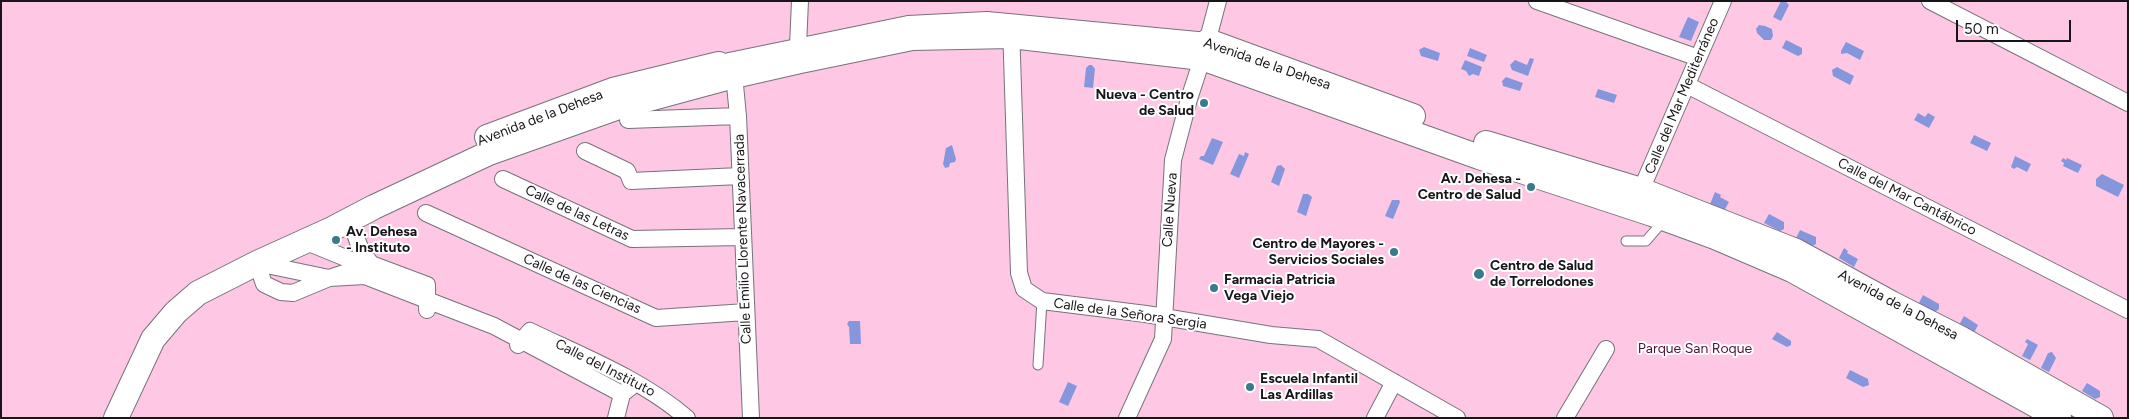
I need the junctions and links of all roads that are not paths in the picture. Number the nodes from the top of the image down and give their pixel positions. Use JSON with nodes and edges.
{"nodes":[{"id":1,"x":800,"y":1,"type":"edge"},
{"id":2,"x":1218,"y":1,"type":"edge"},
{"id":3,"x":1537,"y":1,"type":"edge"},
{"id":4,"x":1723,"y":1,"type":"edge"},
{"id":5,"x":1930,"y":1,"type":"edge"},
{"id":6,"x":1011,"y":29,"type":"junction"},
{"id":7,"x":1205,"y":50,"type":"junction"},
{"id":8,"x":799,"y":53,"type":"junction"},
{"id":9,"x":1690,"y":55,"type":"dead end"},
{"id":10,"x":731,"y":69,"type":"junction"},
{"id":11,"x":1687,"y":85,"type":"junction"},
{"id":12,"x":2128,"y":103,"type":"edge"},
{"id":13,"x":738,"y":116,"type":"junction"},
{"id":14,"x":628,"y":120,"type":"dead end"},
{"id":15,"x":585,"y":151,"type":"dead end"},
{"id":16,"x":740,"y":176,"type":"junction"},
{"id":17,"x":503,"y":179,"type":"dead end"},
{"id":18,"x":1641,"y":190,"type":"junction"},
{"id":19,"x":426,"y":214,"type":"dead end"},
{"id":20,"x":1678,"y":217,"type":"junction"},
{"id":21,"x":350,"y":219,"type":"junction"},
{"id":22,"x":744,"y":237,"type":"junction"},
{"id":23,"x":304,"y":241,"type":"junction"},
{"id":24,"x":1626,"y":241,"type":"dead end"},
{"id":25,"x":257,"y":263,"type":"junction"},
{"id":26,"x":367,"y":264,"type":"junction"},
{"id":27,"x":329,"y":278,"type":"junction"},
{"id":28,"x":1042,"y":301,"type":"junction"},
{"id":29,"x":427,"y":304,"type":"junction"},
{"id":30,"x":2128,"y":310,"type":"edge"},
{"id":31,"x":746,"y":312,"type":"junction"},
{"id":32,"x":1164,"y":317,"type":"junction"},
{"id":33,"x":519,"y":343,"type":"junction"},
{"id":34,"x":1606,"y":349,"type":"dead end"},
{"id":35,"x":1038,"y":365,"type":"dead end"},
{"id":36,"x":636,"y":382,"type":"junction"},
{"id":37,"x":1394,"y":382,"type":"junction"},
{"id":38,"x":622,"y":394,"type":"junction"},
{"id":39,"x":116,"y":418,"type":"edge"},
{"id":40,"x":616,"y":418,"type":"edge"},
{"id":41,"x":687,"y":418,"type":"edge"},
{"id":42,"x":752,"y":418,"type":"edge"},
{"id":43,"x":1127,"y":418,"type":"edge"},
{"id":44,"x":1374,"y":418,"type":"edge"},
{"id":45,"x":1457,"y":418,"type":"edge"},
{"id":46,"x":1564,"y":418,"type":"edge"},
{"id":47,"x":2059,"y":418,"type":"edge"},
{"id":48,"x":2101,"y":418,"type":"edge"}],
"edges":[{"from":1,"to":8,"type":"street"},
{"from":2,"to":7,"type":"street","name":"Calle Nueva"},
{"from":3,"to":9,"type":"street"},
{"from":4,"to":11,"type":"street","name":"Calle del Mar Mediterráneo"},
{"from":5,"to":12,"type":"street"},
{"from":6,"to":7,"type":"street","name":"Avenida de la Dehesa"},
{"from":6,"to":8,"type":"street","name":"Avenida de la Dehesa"},
{"from":6,"to":28,"type":"street","name":"Calle de la Señora Sergia"},
{"from":7,"to":18,"type":"street","name":"Avenida de la Dehesa"},
{"from":7,"to":20,"type":"street","name":"Avenida de la Dehesa"},
{"from":7,"to":32,"type":"street","name":"Calle Nueva"},
{"from":8,"to":10,"type":"street","name":"Avenida de la Dehesa"},
{"from":10,"to":13,"type":"street","name":"Calle Emilio Llorente Navacerrada"},
{"from":10,"to":21,"type":"street","name":"Avenida de la Dehesa"},
{"from":10,"to":23,"type":"street","name":"Avenida de la Dehesa"},
{"from":11,"to":18,"type":"street","name":"Calle del Mar Mediterráneo"},
{"from":11,"to":30,"type":"street","name":"Calle del Mar Cantábrico"},
{"from":13,"to":14,"type":"street"},
{"from":13,"to":16,"type":"street","name":"Calle Emilio Llorente Navacerrada"},
{"from":15,"to":16,"type":"street"},
{"from":16,"to":22,"type":"street","name":"Calle Emilio Llorente Navacerrada"},
{"from":17,"to":22,"type":"street","name":"Calle de las Letras"},
{"from":18,"to":20,"type":"street","name":"Avenida de la Dehesa"},
{"from":19,"to":31,"type":"street","name":"Calle de las Ciencias"},
{"from":20,"to":24,"type":"lane"},
{"from":20,"to":47,"type":"street","name":"Avenida de la Dehesa"},
{"from":20,"to":48,"type":"street","name":"Avenida de la Dehesa"},
{"from":21,"to":23,"type":"street","name":"Avenida de la Dehesa"},
{"from":21,"to":26,"type":"street"},
{"from":22,"to":31,"type":"street","name":"Calle Emilio Llorente Navacerrada"},
{"from":23,"to":25,"type":"street","name":"Avenida de la Dehesa"},
{"from":23,"to":26,"type":"street"},
{"from":25,"to":27,"type":"street","name":"Calle del Instituto"},
{"from":25,"to":27,"type":"street","name":"Calle del Instituto"},
{"from":25,"to":39,"type":"street","name":"Avenida de la Dehesa"},
{"from":26,"to":27,"type":"street","name":"Calle del Instituto"},
{"from":26,"to":29,"type":"street"},
{"from":27,"to":29,"type":"street","name":"Calle del Instituto"},
{"from":28,"to":32,"type":"street","name":"Calle de la Señora Sergia"},
{"from":28,"to":35,"type":"lane"},
{"from":29,"to":33,"type":"street","name":"Calle del Instituto"},
{"from":31,"to":42,"type":"street","name":"Calle Emilio Llorente Navacerrada"},
{"from":32,"to":37,"type":"street","name":"Calle de la Señora Sergia"},
{"from":32,"to":43,"type":"street","name":"Calle Nueva"},
{"from":33,"to":36,"type":"street","name":"Calle del Instituto"},
{"from":33,"to":38,"type":"street","name":"Calle del Instituto"},
{"from":34,"to":46,"type":"street"},
{"from":36,"to":38,"type":"street"},
{"from":36,"to":41,"type":"street","name":"Calle del Instituto"},
{"from":37,"to":44,"type":"street"},
{"from":37,"to":45,"type":"street","name":"Calle de la Señora Sergia"},
{"from":38,"to":40,"type":"street"}]}
